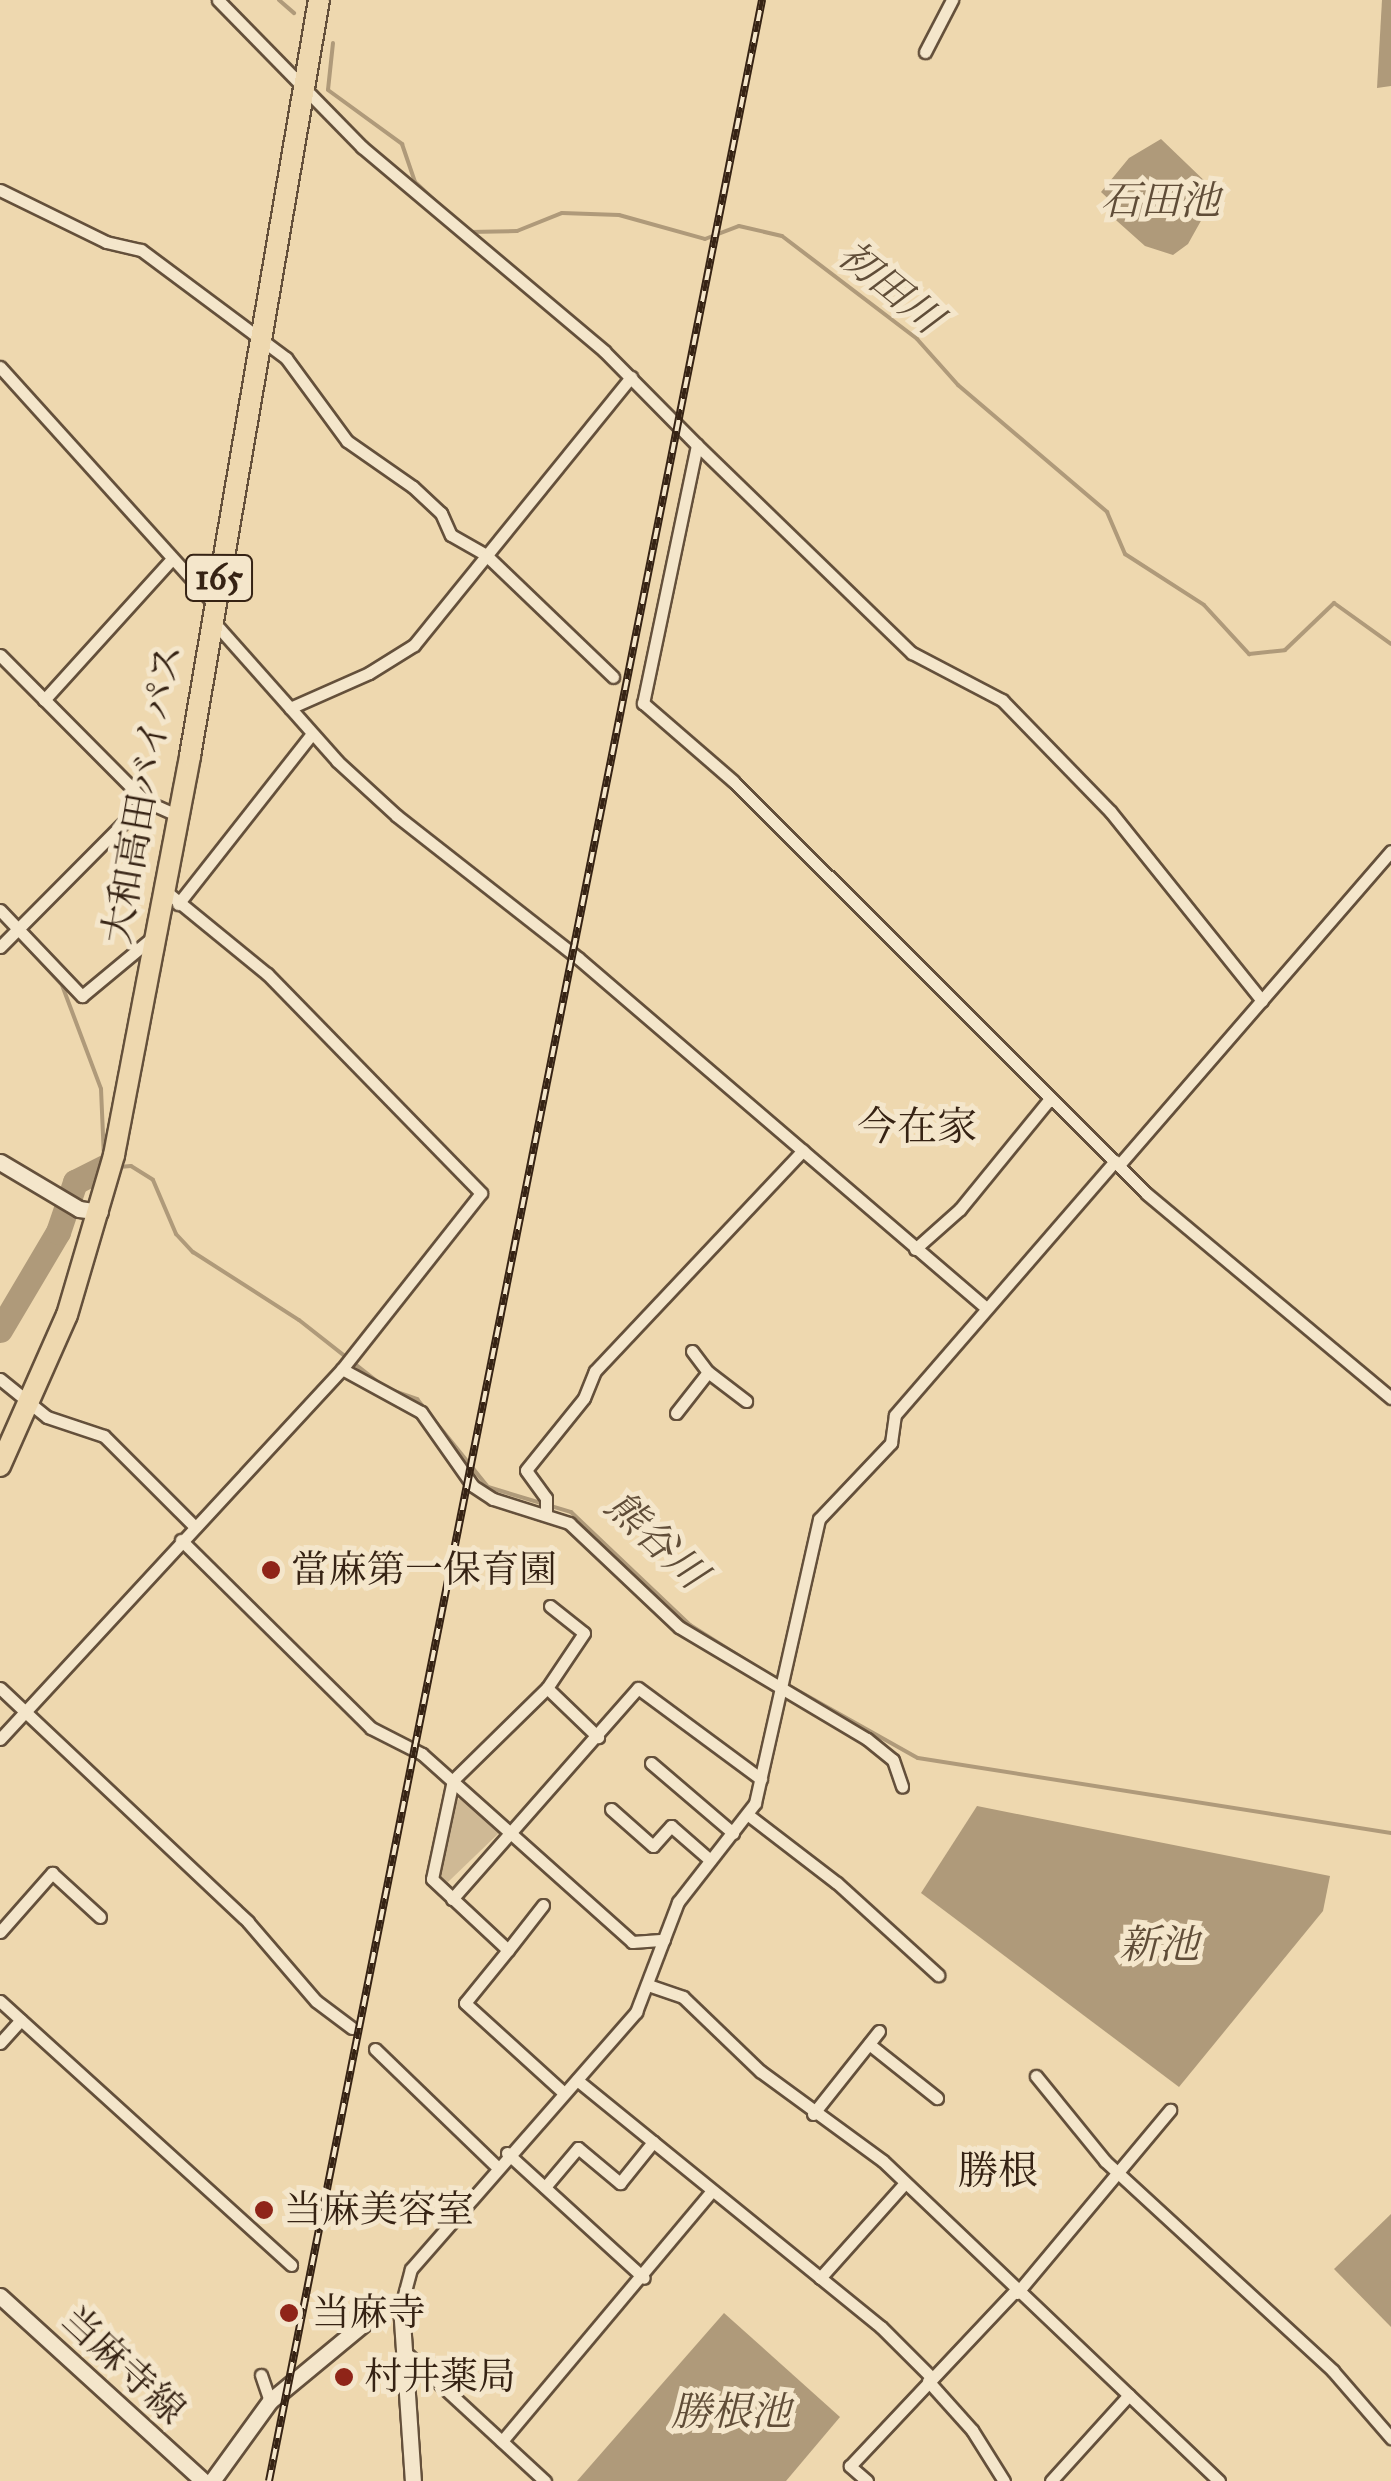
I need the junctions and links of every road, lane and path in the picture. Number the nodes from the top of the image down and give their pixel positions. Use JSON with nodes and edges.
{"nodes":[{"id":1,"x":218,"y":0,"type":"edge"},
{"id":2,"x":318,"y":0,"type":"edge"},
{"id":3,"x":952,"y":0,"type":"edge"},
{"id":4,"x":926,"y":52,"type":"dead end"},
{"id":5,"x":302,"y":89,"type":"junction"},
{"id":6,"x":0,"y":190,"type":"edge"},
{"id":7,"x":259,"y":340,"type":"junction"},
{"id":8,"x":0,"y":367,"type":"edge"},
{"id":9,"x":631,"y":378,"type":"junction"},
{"id":10,"x":697,"y":445,"type":"junction"},
{"id":11,"x":486,"y":555,"type":"junction"},
{"id":12,"x":170,"y":561,"type":"junction"},
{"id":13,"x":211,"y":610,"type":"junction"},
{"id":14,"x":0,"y":655,"type":"edge"},
{"id":15,"x":613,"y":677,"type":"dead end"},
{"id":16,"x":44,"y":700,"type":"junction"},
{"id":17,"x":290,"y":708,"type":"junction"},
{"id":18,"x":312,"y":734,"type":"junction"},
{"id":19,"x":146,"y":801,"type":"junction"},
{"id":20,"x":176,"y":815,"type":"junction"},
{"id":21,"x":1391,"y":852,"type":"edge"},
{"id":22,"x":170,"y":897,"type":"junction"},
{"id":23,"x":0,"y":910,"type":"edge"},
{"id":24,"x":18,"y":928,"type":"junction"},
{"id":25,"x":154,"y":936,"type":"junction"},
{"id":26,"x":0,"y":946,"type":"edge"},
{"id":27,"x":1262,"y":1001,"type":"junction"},
{"id":28,"x":1049,"y":1100,"type":"junction"},
{"id":29,"x":803,"y":1150,"type":"junction"},
{"id":30,"x":0,"y":1162,"type":"edge"},
{"id":31,"x":1117,"y":1163,"type":"junction"},
{"id":32,"x":95,"y":1206,"type":"junction"},
{"id":33,"x":915,"y":1249,"type":"junction"},
{"id":34,"x":985,"y":1307,"type":"junction"},
{"id":35,"x":692,"y":1351,"type":"dead end"},
{"id":36,"x":342,"y":1369,"type":"junction"},
{"id":37,"x":708,"y":1372,"type":"junction"},
{"id":38,"x":0,"y":1379,"type":"edge"},
{"id":39,"x":1391,"y":1398,"type":"edge"},
{"id":40,"x":746,"y":1402,"type":"dead end"},
{"id":41,"x":30,"y":1404,"type":"junction"},
{"id":42,"x":676,"y":1413,"type":"dead end"},
{"id":43,"x":0,"y":1466,"type":"edge"},
{"id":44,"x":546,"y":1514,"type":"junction"},
{"id":45,"x":194,"y":1526,"type":"junction"},
{"id":46,"x":181,"y":1540,"type":"junction"},
{"id":47,"x":550,"y":1606,"type":"dead end"},
{"id":48,"x":0,"y":1688,"type":"edge"},
{"id":49,"x":547,"y":1688,"type":"junction"},
{"id":50,"x":784,"y":1688,"type":"junction"},
{"id":51,"x":24,"y":1713,"type":"junction"},
{"id":52,"x":598,"y":1737,"type":"junction"},
{"id":53,"x":0,"y":1739,"type":"edge"},
{"id":54,"x":651,"y":1763,"type":"dead end"},
{"id":55,"x":761,"y":1779,"type":"junction"},
{"id":56,"x":452,"y":1780,"type":"junction"},
{"id":57,"x":902,"y":1786,"type":"dead end"},
{"id":58,"x":610,"y":1809,"type":"dead end"},
{"id":59,"x":747,"y":1814,"type":"junction"},
{"id":60,"x":508,"y":1828,"type":"junction"},
{"id":61,"x":733,"y":1833,"type":"junction"},
{"id":62,"x":710,"y":1860,"type":"junction"},
{"id":63,"x":452,"y":1899,"type":"junction"},
{"id":64,"x":543,"y":1906,"type":"dead end"},
{"id":65,"x":100,"y":1916,"type":"dead end"},
{"id":66,"x":0,"y":1932,"type":"edge"},
{"id":67,"x":664,"y":1940,"type":"junction"},
{"id":68,"x":508,"y":1950,"type":"junction"},
{"id":69,"x":938,"y":1975,"type":"dead end"},
{"id":70,"x":651,"y":1986,"type":"junction"},
{"id":71,"x":0,"y":2001,"type":"edge"},
{"id":72,"x":21,"y":2020,"type":"junction"},
{"id":73,"x":352,"y":2028,"type":"dead end"},
{"id":74,"x":880,"y":2031,"type":"dead end"},
{"id":75,"x":0,"y":2043,"type":"edge"},
{"id":76,"x":869,"y":2044,"type":"junction"},
{"id":77,"x":375,"y":2049,"type":"dead end"},
{"id":78,"x":1036,"y":2076,"type":"dead end"},
{"id":79,"x":577,"y":2080,"type":"junction"},
{"id":80,"x":564,"y":2094,"type":"junction"},
{"id":81,"x":937,"y":2098,"type":"dead end"},
{"id":82,"x":1170,"y":2110,"type":"dead end"},
{"id":83,"x":813,"y":2114,"type":"junction"},
{"id":84,"x":652,"y":2142,"type":"junction"},
{"id":85,"x":507,"y":2154,"type":"junction"},
{"id":86,"x":496,"y":2166,"type":"junction"},
{"id":87,"x":1118,"y":2172,"type":"junction"},
{"id":88,"x":906,"y":2183,"type":"junction"},
{"id":89,"x":545,"y":2186,"type":"junction"},
{"id":90,"x":712,"y":2191,"type":"junction"},
{"id":91,"x":291,"y":2265,"type":"dead end"},
{"id":92,"x":644,"y":2278,"type":"junction"},
{"id":93,"x":820,"y":2278,"type":"junction"},
{"id":94,"x":1016,"y":2292,"type":"junction"},
{"id":95,"x":0,"y":2296,"type":"edge"},
{"id":96,"x":401,"y":2306,"type":"junction"},
{"id":97,"x":404,"y":2351,"type":"junction"},
{"id":98,"x":261,"y":2375,"type":"dead end"},
{"id":99,"x":929,"y":2379,"type":"junction"},
{"id":100,"x":1129,"y":2395,"type":"junction"},
{"id":101,"x":270,"y":2401,"type":"junction"},
{"id":102,"x":1391,"y":2438,"type":"edge"},
{"id":103,"x":502,"y":2441,"type":"junction"},
{"id":104,"x":203,"y":2481,"type":"edge"},
{"id":105,"x":212,"y":2481,"type":"edge"},
{"id":106,"x":413,"y":2481,"type":"edge"},
{"id":107,"x":545,"y":2481,"type":"edge"},
{"id":108,"x":867,"y":2481,"type":"edge"},
{"id":109,"x":1004,"y":2481,"type":"edge"},
{"id":110,"x":1051,"y":2481,"type":"edge"},
{"id":111,"x":1219,"y":2481,"type":"edge"}],
"edges":[{"from":1,"to":5,"type":"street"},
{"from":2,"to":5,"type":"highway","name":"大和高田バイパス","number":"165"},
{"from":3,"to":4,"type":"street"},
{"from":5,"to":7,"type":"highway","name":"大和高田バイパス","number":"165"},
{"from":5,"to":9,"type":"street"},
{"from":6,"to":7,"type":"street"},
{"from":7,"to":11,"type":"street"},
{"from":7,"to":13,"type":"highway","name":"大和高田バイパス","number":"165"},
{"from":8,"to":12,"type":"street"},
{"from":9,"to":10,"type":"street"},
{"from":9,"to":11,"type":"street"},
{"from":10,"to":27,"type":"street"},
{"from":10,"to":28,"type":"street"},
{"from":11,"to":15,"type":"street"},
{"from":11,"to":17,"type":"street"},
{"from":12,"to":13,"type":"street"},
{"from":12,"to":16,"type":"street"},
{"from":13,"to":17,"type":"street"},
{"from":13,"to":20,"type":"highway","name":"大和高田バイパス","number":"165"},
{"from":14,"to":16,"type":"street"},
{"from":16,"to":19,"type":"street"},
{"from":17,"to":18,"type":"street"},
{"from":18,"to":22,"type":"street"},
{"from":18,"to":29,"type":"street"},
{"from":19,"to":20,"type":"street"},
{"from":19,"to":24,"type":"street"},
{"from":20,"to":22,"type":"highway","name":"大和高田バイパス","number":"165"},
{"from":21,"to":27,"type":"street"},
{"from":22,"to":25,"type":"highway","name":"大和高田バイパス","number":"165"},
{"from":22,"to":36,"type":"street"},
{"from":23,"to":24,"type":"street"},
{"from":24,"to":25,"type":"street"},
{"from":24,"to":26,"type":"street"},
{"from":25,"to":32,"type":"highway","name":"大和高田バイパス","number":"165"},
{"from":27,"to":31,"type":"street"},
{"from":28,"to":31,"type":"street"},
{"from":28,"to":33,"type":"street"},
{"from":29,"to":33,"type":"street"},
{"from":29,"to":44,"type":"street"},
{"from":30,"to":32,"type":"main road"},
{"from":31,"to":34,"type":"street"},
{"from":31,"to":39,"type":"street"},
{"from":32,"to":41,"type":"highway","name":"大和高田バイパス","number":"165"},
{"from":33,"to":34,"type":"street"},
{"from":34,"to":50,"type":"street"},
{"from":35,"to":37,"type":"street"},
{"from":36,"to":44,"type":"street"},
{"from":36,"to":45,"type":"street"},
{"from":37,"to":40,"type":"street"},
{"from":37,"to":42,"type":"street"},
{"from":38,"to":41,"type":"street"},
{"from":41,"to":43,"type":"highway","name":"大和高田バイパス","number":"165"},
{"from":41,"to":45,"type":"street"},
{"from":44,"to":50,"type":"street"},
{"from":45,"to":46,"type":"street"},
{"from":46,"to":51,"type":"street"},
{"from":46,"to":56,"type":"street"},
{"from":47,"to":49,"type":"street"},
{"from":48,"to":51,"type":"street"},
{"from":49,"to":52,"type":"street"},
{"from":49,"to":56,"type":"street"},
{"from":50,"to":55,"type":"street"},
{"from":50,"to":57,"type":"street"},
{"from":51,"to":53,"type":"street"},
{"from":51,"to":73,"type":"street"},
{"from":52,"to":55,"type":"street"},
{"from":52,"to":60,"type":"street"},
{"from":54,"to":61,"type":"street"},
{"from":55,"to":59,"type":"street"},
{"from":56,"to":60,"type":"street"},
{"from":56,"to":63,"type":"street"},
{"from":58,"to":62,"type":"street"},
{"from":59,"to":61,"type":"street"},
{"from":59,"to":69,"type":"street"},
{"from":60,"to":63,"type":"street"},
{"from":60,"to":67,"type":"street"},
{"from":61,"to":62,"type":"street"},
{"from":62,"to":67,"type":"street"},
{"from":63,"to":68,"type":"street"},
{"from":64,"to":68,"type":"street"},
{"from":65,"to":66,"type":"street"},
{"from":67,"to":70,"type":"street"},
{"from":68,"to":80,"type":"street"},
{"from":70,"to":79,"type":"street"},
{"from":70,"to":83,"type":"street"},
{"from":71,"to":72,"type":"street"},
{"from":72,"to":75,"type":"street"},
{"from":72,"to":91,"type":"street"},
{"from":74,"to":76,"type":"street"},
{"from":76,"to":81,"type":"street"},
{"from":76,"to":83,"type":"street"},
{"from":77,"to":86,"type":"street"},
{"from":78,"to":87,"type":"street"},
{"from":79,"to":80,"type":"street"},
{"from":79,"to":84,"type":"street"},
{"from":80,"to":85,"type":"street"},
{"from":82,"to":87,"type":"street"},
{"from":83,"to":88,"type":"street"},
{"from":84,"to":89,"type":"street"},
{"from":84,"to":90,"type":"street"},
{"from":85,"to":86,"type":"street"},
{"from":85,"to":89,"type":"street"},
{"from":86,"to":96,"type":"street"},
{"from":87,"to":94,"type":"street"},
{"from":87,"to":102,"type":"street"},
{"from":88,"to":93,"type":"street"},
{"from":88,"to":94,"type":"street"},
{"from":89,"to":92,"type":"street"},
{"from":90,"to":92,"type":"street"},
{"from":90,"to":93,"type":"street"},
{"from":92,"to":103,"type":"street"},
{"from":93,"to":99,"type":"street"},
{"from":94,"to":99,"type":"street"},
{"from":94,"to":100,"type":"street"},
{"from":95,"to":104,"type":"main road","name":"当麻寺線"},
{"from":96,"to":97,"type":"main road"},
{"from":96,"to":101,"type":"main road"},
{"from":97,"to":103,"type":"street"},
{"from":97,"to":106,"type":"main road"},
{"from":98,"to":101,"type":"street"},
{"from":99,"to":108,"type":"street"},
{"from":99,"to":109,"type":"street"},
{"from":100,"to":110,"type":"street"},
{"from":100,"to":111,"type":"street"},
{"from":101,"to":105,"type":"main road"},
{"from":103,"to":107,"type":"street"}]}
